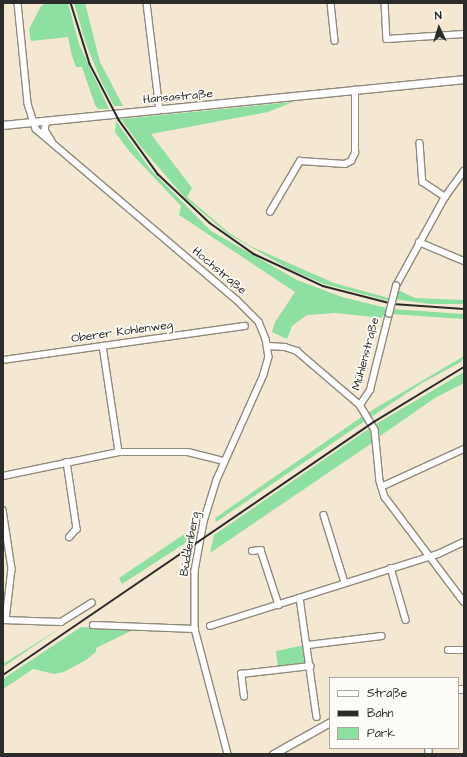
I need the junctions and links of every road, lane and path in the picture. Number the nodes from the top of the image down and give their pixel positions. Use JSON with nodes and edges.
{"nodes":[{"id":1,"x":18,"y":3,"type":"edge"},
{"id":2,"x":147,"y":3,"type":"edge"},
{"id":3,"x":331,"y":3,"type":"edge"},
{"id":4,"x":385,"y":3,"type":"edge"},
{"id":5,"x":464,"y":34,"type":"edge"},
{"id":6,"x":335,"y":41,"type":"dead end"},
{"id":7,"x":464,"y":79,"type":"edge"},
{"id":8,"x":355,"y":90,"type":"junction"},
{"id":9,"x":160,"y":110,"type":"junction"},
{"id":10,"x":47,"y":121,"type":"junction"},
{"id":11,"x":32,"y":122,"type":"junction"},
{"id":12,"x":3,"y":125,"type":"edge"},
{"id":13,"x":420,"y":143,"type":"dead end"},
{"id":14,"x":58,"y":149,"type":"junction"},
{"id":15,"x":464,"y":171,"type":"edge"},
{"id":16,"x":445,"y":197,"type":"junction"},
{"id":17,"x":270,"y":212,"type":"dead end"},
{"id":18,"x":419,"y":242,"type":"junction"},
{"id":19,"x":464,"y":261,"type":"edge"},
{"id":20,"x":245,"y":326,"type":"dead end"},
{"id":21,"x":103,"y":346,"type":"junction"},
{"id":22,"x":268,"y":346,"type":"junction"},
{"id":23,"x":3,"y":360,"type":"edge"},
{"id":24,"x":360,"y":405,"type":"junction"},
{"id":25,"x":464,"y":449,"type":"edge"},
{"id":26,"x":119,"y":452,"type":"junction"},
{"id":27,"x":224,"y":461,"type":"junction"},
{"id":28,"x":68,"y":462,"type":"junction"},
{"id":29,"x":3,"y":476,"type":"edge"},
{"id":30,"x":381,"y":487,"type":"junction"},
{"id":31,"x":3,"y":510,"type":"edge"},
{"id":32,"x":324,"y":515,"type":"dead end"},
{"id":33,"x":70,"y":538,"type":"dead end"},
{"id":34,"x":464,"y":542,"type":"edge"},
{"id":35,"x":252,"y":551,"type":"dead end"},
{"id":36,"x":430,"y":556,"type":"junction"},
{"id":37,"x":391,"y":568,"type":"junction"},
{"id":38,"x":345,"y":583,"type":"junction"},
{"id":39,"x":300,"y":598,"type":"junction"},
{"id":40,"x":464,"y":602,"type":"edge"},
{"id":41,"x":92,"y":603,"type":"dead end"},
{"id":42,"x":279,"y":605,"type":"junction"},
{"id":43,"x":4,"y":620,"type":"edge"},
{"id":44,"x":406,"y":620,"type":"dead end"},
{"id":45,"x":93,"y":625,"type":"dead end"},
{"id":46,"x":210,"y":626,"type":"dead end"},
{"id":47,"x":195,"y":629,"type":"junction"},
{"id":48,"x":380,"y":636,"type":"dead end"},
{"id":49,"x":308,"y":645,"type":"junction"},
{"id":50,"x":448,"y":650,"type":"dead end"},
{"id":51,"x":464,"y":650,"type":"edge"},
{"id":52,"x":311,"y":666,"type":"junction"},
{"id":53,"x":244,"y":697,"type":"dead end"},
{"id":54,"x":317,"y":717,"type":"dead end"},
{"id":55,"x":329,"y":723,"type":"edge"},
{"id":56,"x":228,"y":754,"type":"edge"},
{"id":57,"x":273,"y":754,"type":"edge"}],
"edges":[{"from":1,"to":11,"type":"street"},
{"from":2,"to":9,"type":"street"},
{"from":3,"to":6,"type":"street"},
{"from":4,"to":5,"type":"street"},
{"from":7,"to":8,"type":"main road","name":"Hansastraße"},
{"from":8,"to":9,"type":"main road","name":"Hansastraße"},
{"from":8,"to":17,"type":"street"},
{"from":9,"to":10,"type":"main road","name":"Hansastraße"},
{"from":10,"to":11,"type":"main road","name":"Hansastraße"},
{"from":10,"to":14,"type":"street","name":"Hochstraße"},
{"from":11,"to":12,"type":"main road","name":"Hansastraße"},
{"from":11,"to":14,"type":"street","name":"Hochstraße"},
{"from":13,"to":16,"type":"street"},
{"from":14,"to":22,"type":"street","name":"Hochstraße"},
{"from":15,"to":16,"type":"street","name":"Mühlenstraße"},
{"from":16,"to":18,"type":"street","name":"Mühlenstraße"},
{"from":18,"to":19,"type":"street"},
{"from":18,"to":24,"type":"street","name":"Mühlenstraße","bridge":true},
{"from":20,"to":21,"type":"street","name":"Oberer Kohlenweg"},
{"from":21,"to":23,"type":"street","name":"Oberer Kohlenweg"},
{"from":21,"to":26,"type":"street"},
{"from":22,"to":24,"type":"street"},
{"from":22,"to":27,"type":"street","name":"Büddenberg"},
{"from":24,"to":30,"type":"street","name":"Mühlenstraße"},
{"from":25,"to":30,"type":"street"},
{"from":26,"to":27,"type":"street"},
{"from":26,"to":28,"type":"street"},
{"from":27,"to":47,"type":"street","name":"Büddenberg"},
{"from":28,"to":29,"type":"street"},
{"from":28,"to":33,"type":"street"},
{"from":30,"to":36,"type":"street","name":"Mühlenstraße"},
{"from":31,"to":43,"type":"street"},
{"from":32,"to":38,"type":"street"},
{"from":34,"to":36,"type":"street"},
{"from":35,"to":42,"type":"street"},
{"from":36,"to":37,"type":"street"},
{"from":36,"to":40,"type":"street","name":"Mühlenstraße"},
{"from":37,"to":38,"type":"street"},
{"from":37,"to":44,"type":"street"},
{"from":38,"to":39,"type":"street"},
{"from":39,"to":42,"type":"street"},
{"from":39,"to":49,"type":"street"},
{"from":41,"to":43,"type":"street"},
{"from":42,"to":46,"type":"street"},
{"from":45,"to":47,"type":"street"},
{"from":47,"to":56,"type":"street","name":"Büddenberg"},
{"from":48,"to":49,"type":"street"},
{"from":49,"to":52,"type":"street"},
{"from":50,"to":51,"type":"street"},
{"from":52,"to":53,"type":"street"},
{"from":52,"to":54,"type":"street"},
{"from":55,"to":57,"type":"main road"}]}
